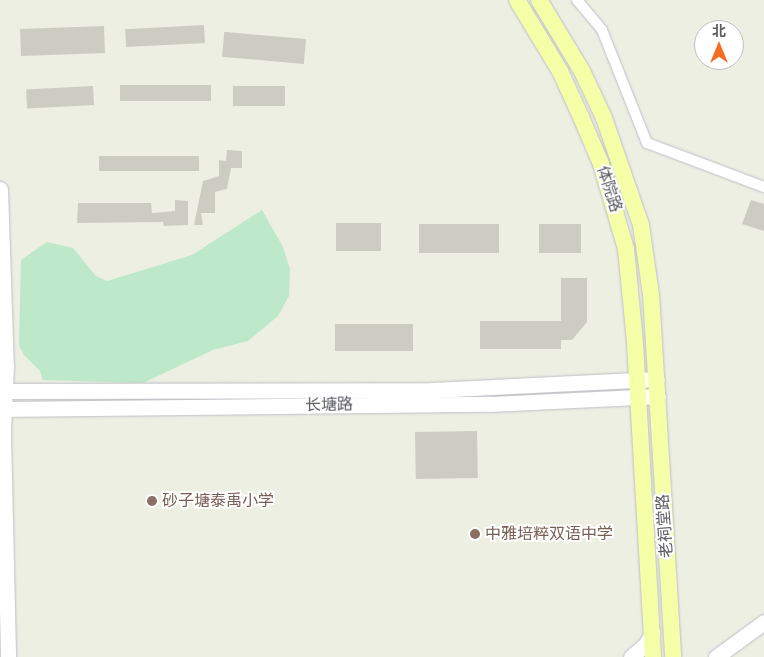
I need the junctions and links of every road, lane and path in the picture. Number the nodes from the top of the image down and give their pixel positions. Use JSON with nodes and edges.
{"nodes":[{"id":1,"x":517,"y":0,"type":"edge"},
{"id":2,"x":540,"y":0,"type":"edge"},
{"id":3,"x":577,"y":0,"type":"edge"},
{"id":4,"x":764,"y":187,"type":"edge"},
{"id":5,"x":0,"y":189,"type":"edge"},
{"id":6,"x":657,"y":379,"type":"junction"},
{"id":7,"x":637,"y":380,"type":"junction"},
{"id":8,"x":2,"y":391,"type":"edge"},
{"id":9,"x":658,"y":396,"type":"junction"},
{"id":10,"x":638,"y":397,"type":"junction"},
{"id":11,"x":2,"y":409,"type":"edge"},
{"id":12,"x":764,"y":622,"type":"edge"},
{"id":13,"x":652,"y":633,"type":"junction"},
{"id":14,"x":8,"y":657,"type":"edge"},
{"id":15,"x":631,"y":657,"type":"edge"},
{"id":16,"x":653,"y":657,"type":"edge"},
{"id":17,"x":673,"y":657,"type":"edge"},
{"id":18,"x":716,"y":657,"type":"edge"}],
"edges":[{"from":1,"to":7,"type":"main road","name":"体院路"},
{"from":2,"to":6,"type":"main road","name":"体院路"},
{"from":3,"to":4,"type":"street"},
{"from":5,"to":8,"type":"main road"},
{"from":6,"to":7,"type":"main road","name":"长塘路"},
{"from":6,"to":9,"type":"main road","name":"体院路"},
{"from":7,"to":8,"type":"main road","name":"长塘路"},
{"from":7,"to":10,"type":"main road","name":"体院路"},
{"from":8,"to":11,"type":"main road"},
{"from":9,"to":10,"type":"main road","name":"长塘路"},
{"from":9,"to":17,"type":"main road","name":"老祠堂路"},
{"from":10,"to":11,"type":"main road","name":"长塘路"},
{"from":10,"to":13,"type":"main road","name":"老祠堂路"},
{"from":11,"to":14,"type":"main road"},
{"from":12,"to":18,"type":"main road"},
{"from":13,"to":15,"type":"main road"},
{"from":13,"to":16,"type":"main road","name":"老祠堂路"}]}
